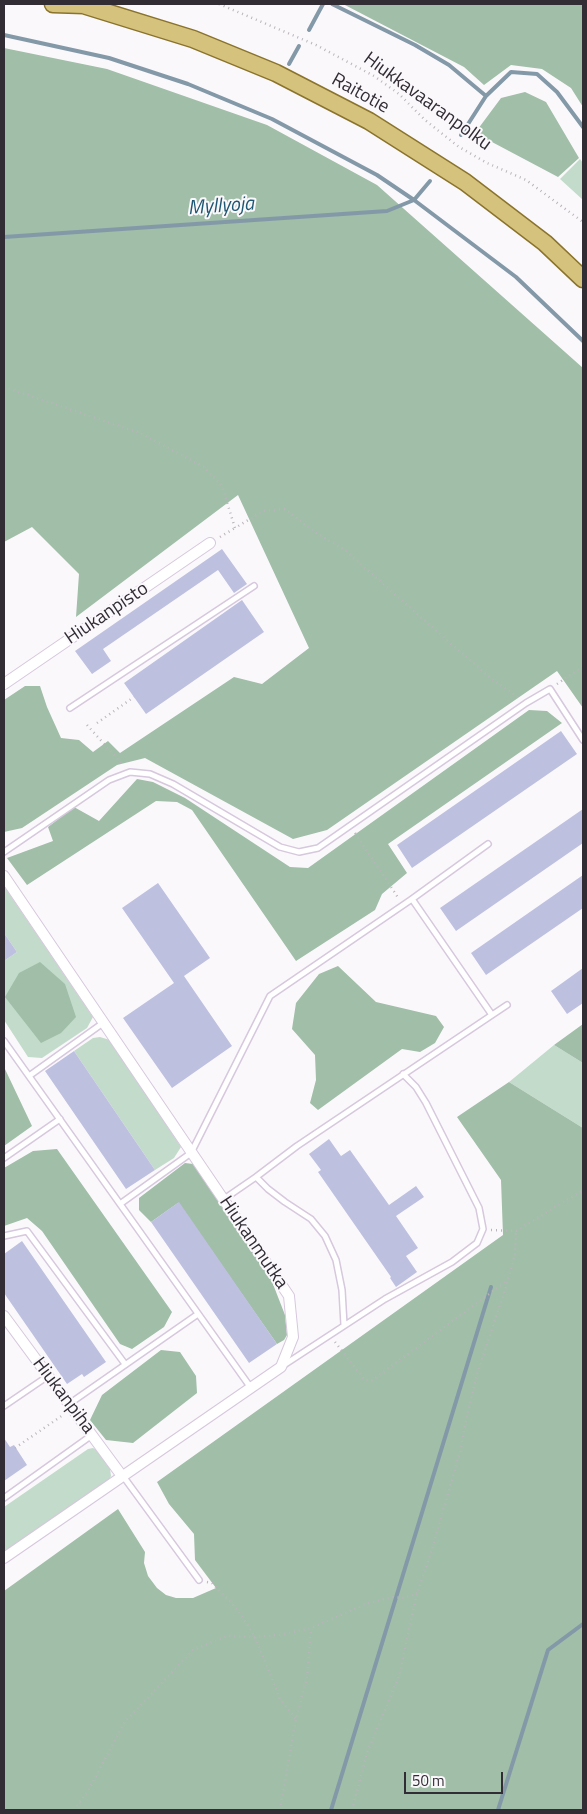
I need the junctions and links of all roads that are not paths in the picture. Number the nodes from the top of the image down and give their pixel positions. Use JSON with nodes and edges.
{"nodes":[{"id":1,"x":53,"y":4,"type":"edge"},
{"id":2,"x":82,"y":4,"type":"edge"},
{"id":3,"x":583,"y":279,"type":"edge"},
{"id":4,"x":214,"y":540,"type":"road end"},
{"id":5,"x":254,"y":586,"type":"dead end"},
{"id":6,"x":4,"y":684,"type":"edge"},
{"id":7,"x":70,"y":708,"type":"dead end"},
{"id":8,"x":583,"y":740,"type":"edge"},
{"id":9,"x":488,"y":844,"type":"dead end"},
{"id":10,"x":4,"y":852,"type":"edge"},
{"id":11,"x":4,"y":876,"type":"edge"},
{"id":12,"x":412,"y":899,"type":"junction"},
{"id":13,"x":507,"y":1005,"type":"dead end"},
{"id":14,"x":492,"y":1015,"type":"junction"},
{"id":15,"x":103,"y":1023,"type":"junction"},
{"id":16,"x":4,"y":1041,"type":"edge"},
{"id":17,"x":403,"y":1074,"type":"junction"},
{"id":18,"x":29,"y":1076,"type":"junction"},
{"id":19,"x":60,"y":1120,"type":"junction"},
{"id":20,"x":192,"y":1153,"type":"junction"},
{"id":21,"x":4,"y":1158,"type":"edge"},
{"id":22,"x":256,"y":1177,"type":"junction"},
{"id":23,"x":224,"y":1199,"type":"junction"},
{"id":24,"x":120,"y":1204,"type":"junction"},
{"id":25,"x":4,"y":1236,"type":"edge"},
{"id":26,"x":198,"y":1314,"type":"junction"},
{"id":27,"x":4,"y":1316,"type":"edge"},
{"id":28,"x":344,"y":1325,"type":"junction"},
{"id":29,"x":126,"y":1364,"type":"junction"},
{"id":30,"x":280,"y":1367,"type":"junction"},
{"id":31,"x":48,"y":1376,"type":"junction"},
{"id":32,"x":251,"y":1388,"type":"junction"},
{"id":33,"x":4,"y":1406,"type":"edge"},
{"id":34,"x":71,"y":1406,"type":"junction"},
{"id":35,"x":92,"y":1435,"type":"junction"},
{"id":36,"x":122,"y":1476,"type":"junction"},
{"id":37,"x":4,"y":1498,"type":"edge"},
{"id":38,"x":4,"y":1558,"type":"edge"},
{"id":39,"x":199,"y":1580,"type":"dead end"}],
"edges":[{"from":1,"to":2,"type":"main road","name":"Raitotie"},
{"from":2,"to":3,"type":"main road","name":"Raitotie"},
{"from":4,"to":6,"type":"street","name":"Hiukanpisto"},
{"from":5,"to":7,"type":"lane"},
{"from":8,"to":10,"type":"lane"},
{"from":9,"to":12,"type":"lane"},
{"from":11,"to":15,"type":"street","name":"Hiukanmutka"},
{"from":12,"to":14,"type":"lane"},
{"from":12,"to":20,"type":"lane"},
{"from":13,"to":14,"type":"lane"},
{"from":14,"to":17,"type":"lane"},
{"from":15,"to":18,"type":"lane"},
{"from":15,"to":20,"type":"street","name":"Hiukanmutka"},
{"from":16,"to":18,"type":"lane"},
{"from":17,"to":22,"type":"lane"},
{"from":17,"to":28,"type":"lane"},
{"from":18,"to":19,"type":"lane"},
{"from":19,"to":21,"type":"lane"},
{"from":19,"to":24,"type":"lane"},
{"from":20,"to":23,"type":"street","name":"Hiukanmutka"},
{"from":20,"to":24,"type":"lane"},
{"from":22,"to":23,"type":"lane"},
{"from":22,"to":28,"type":"lane"},
{"from":23,"to":30,"type":"street","name":"Hiukanmutka"},
{"from":24,"to":26,"type":"lane"},
{"from":25,"to":29,"type":"lane"},
{"from":26,"to":29,"type":"lane"},
{"from":26,"to":32,"type":"lane"},
{"from":27,"to":31,"type":"street","name":"Hiukanpiha"},
{"from":28,"to":30,"type":"lane"},
{"from":29,"to":34,"type":"lane"},
{"from":30,"to":32,"type":"street"},
{"from":31,"to":33,"type":"lane"},
{"from":31,"to":34,"type":"street","name":"Hiukanpiha"},
{"from":32,"to":36,"type":"street"},
{"from":34,"to":35,"type":"street","name":"Hiukanpiha"},
{"from":35,"to":36,"type":"street","name":"Hiukanpiha"},
{"from":35,"to":37,"type":"lane"},
{"from":36,"to":38,"type":"street"},
{"from":36,"to":39,"type":"lane"}]}
